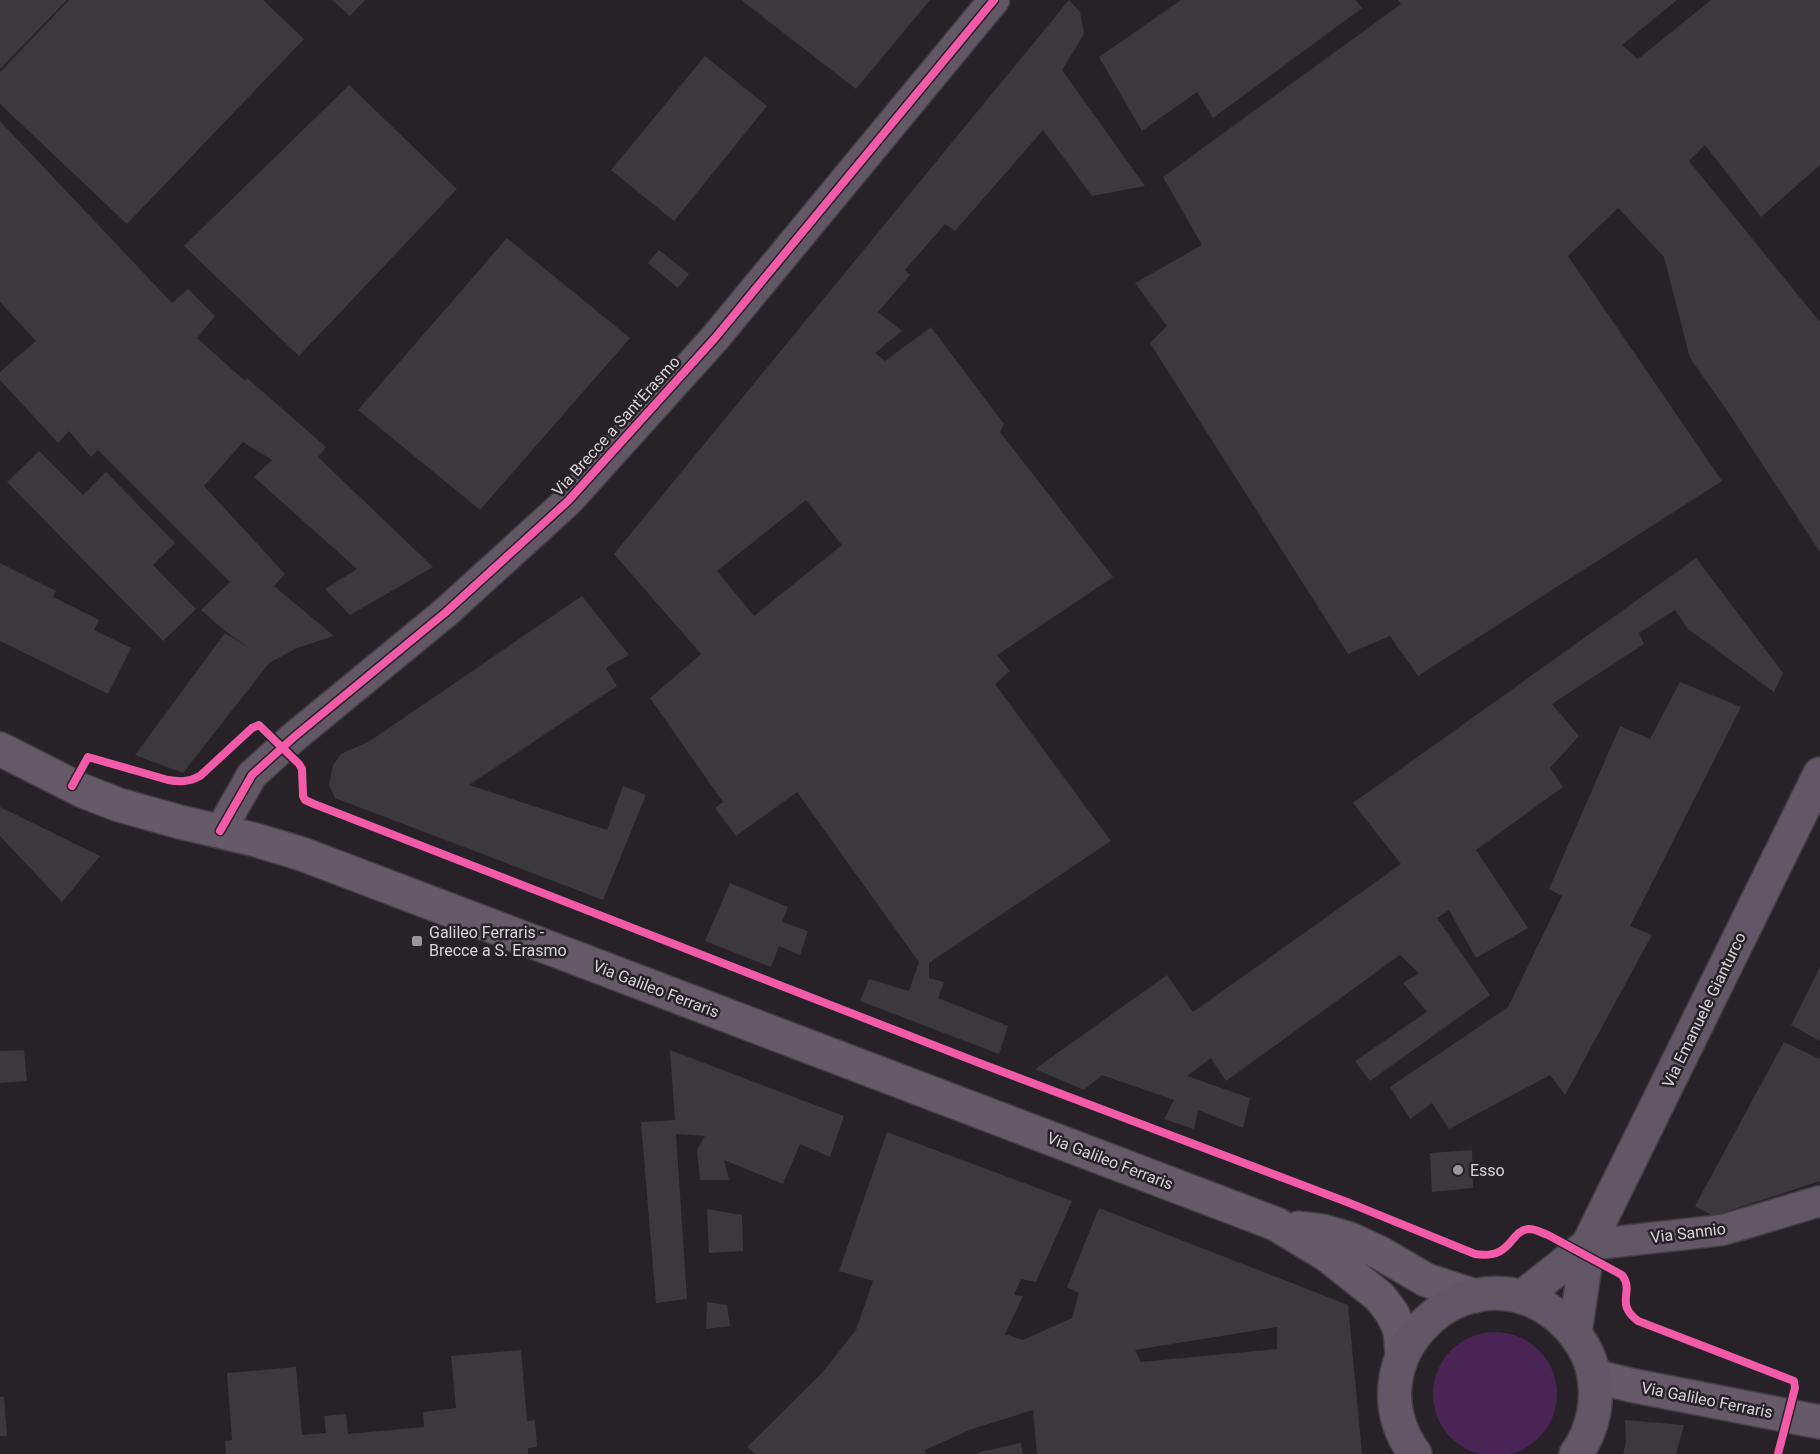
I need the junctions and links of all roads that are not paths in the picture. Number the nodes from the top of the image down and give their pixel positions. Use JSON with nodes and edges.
{"nodes":[{"id":1,"x":994,"y":0,"type":"edge"},
{"id":2,"x":0,"y":749,"type":"edge"},
{"id":3,"x":1820,"y":774,"type":"edge"},
{"id":4,"x":220,"y":831,"type":"junction"},
{"id":5,"x":1820,"y":1201,"type":"edge"},
{"id":6,"x":1276,"y":1224,"type":"junction"},
{"id":7,"x":1588,"y":1245,"type":"junction"},
{"id":8,"x":1475,"y":1296,"type":"junction"},
{"id":9,"x":1522,"y":1298,"type":"junction"},
{"id":10,"x":1575,"y":1333,"type":"junction"},
{"id":11,"x":1402,"y":1354,"type":"junction"},
{"id":12,"x":1594,"y":1376,"type":"junction"},
{"id":13,"x":1817,"y":1422,"type":"edge"},
{"id":14,"x":1414,"y":1454,"type":"edge"},
{"id":15,"x":1576,"y":1454,"type":"edge"}],
"edges":[{"from":1,"to":4,"type":"street","name":"Via Brecce a Sant'Erasmo"},
{"from":2,"to":4,"type":"main road","name":"Via Galileo Ferraris"},
{"from":3,"to":7,"type":"main road","name":"Via Emanuele Gianturco"},
{"from":4,"to":6,"type":"main road","name":"Via Galileo Ferraris"},
{"from":5,"to":7,"type":"street","name":"Via Sannio"},
{"from":6,"to":8,"type":"main road","name":"Via Galileo Ferraris"},
{"from":6,"to":11,"type":"main road","name":"Via Galileo Ferraris"},
{"from":7,"to":9,"type":"main road","name":"Via Emanuele Gianturco"},
{"from":7,"to":10,"type":"main road","name":"Via Emanuele Gianturco"},
{"from":8,"to":9,"type":"main road"},
{"from":8,"to":11,"type":"main road"},
{"from":9,"to":10,"type":"main road"},
{"from":10,"to":12,"type":"main road"},
{"from":11,"to":14,"type":"main road"},
{"from":12,"to":13,"type":"main road","name":"Via Galileo Ferraris"},
{"from":12,"to":15,"type":"main road"}]}
